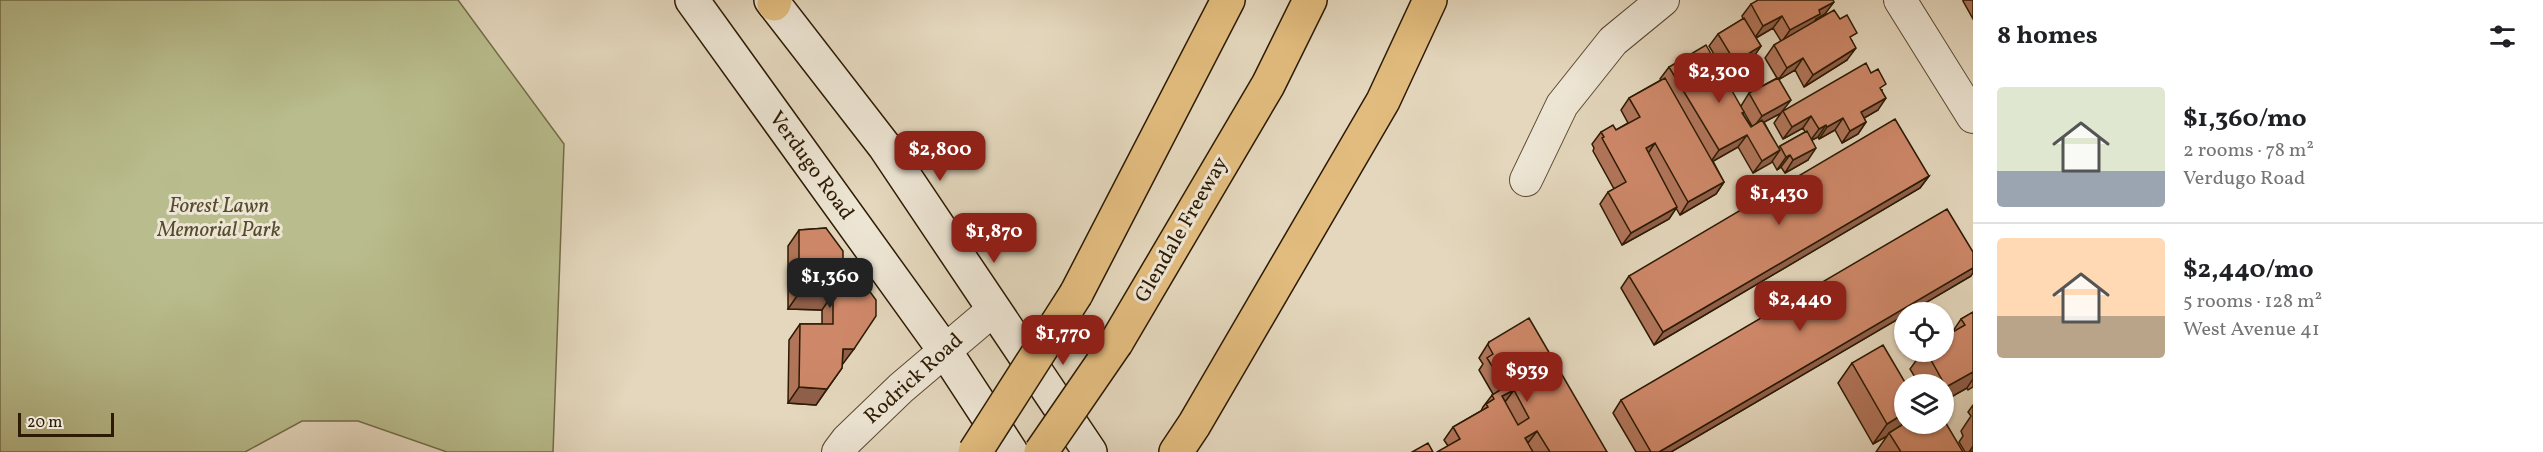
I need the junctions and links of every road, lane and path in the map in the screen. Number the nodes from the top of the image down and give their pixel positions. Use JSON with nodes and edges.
{"nodes":[{"id":1,"x":692,"y":0,"type":"edge"},
{"id":2,"x":1228,"y":0,"type":"edge"},
{"id":3,"x":1310,"y":0,"type":"edge"},
{"id":4,"x":1430,"y":0,"type":"edge"},
{"id":5,"x":1663,"y":0,"type":"edge"},
{"id":6,"x":1900,"y":0,"type":"edge"},
{"id":7,"x":773,"y":1,"type":"edge"},
{"id":8,"x":1973,"y":117,"type":"edge"},
{"id":9,"x":1526,"y":180,"type":"dead end"},
{"id":10,"x":993,"y":310,"type":"junction"},
{"id":11,"x":945,"y":351,"type":"junction"},
{"id":12,"x":838,"y":452,"type":"edge"},
{"id":13,"x":975,"y":452,"type":"edge"},
{"id":14,"x":1011,"y":452,"type":"edge"},
{"id":15,"x":1041,"y":452,"type":"edge"},
{"id":16,"x":1090,"y":452,"type":"edge"},
{"id":17,"x":1176,"y":452,"type":"edge"}],
"edges":[{"from":1,"to":11,"type":"main road","name":"Verdugo Road"},
{"from":2,"to":13,"type":"highway","bridge":true},
{"from":3,"to":15,"type":"highway","name":"Glendale Freeway","bridge":true},
{"from":4,"to":17,"type":"highway"},
{"from":5,"to":9,"type":"street"},
{"from":6,"to":8,"type":"street"},
{"from":7,"to":10,"type":"main road"},
{"from":10,"to":11,"type":"street","name":"Rodrick Road"},
{"from":10,"to":16,"type":"main road"},
{"from":11,"to":12,"type":"street","name":"Rodrick Road"},
{"from":11,"to":14,"type":"main road","name":"Verdugo Road"}]}
